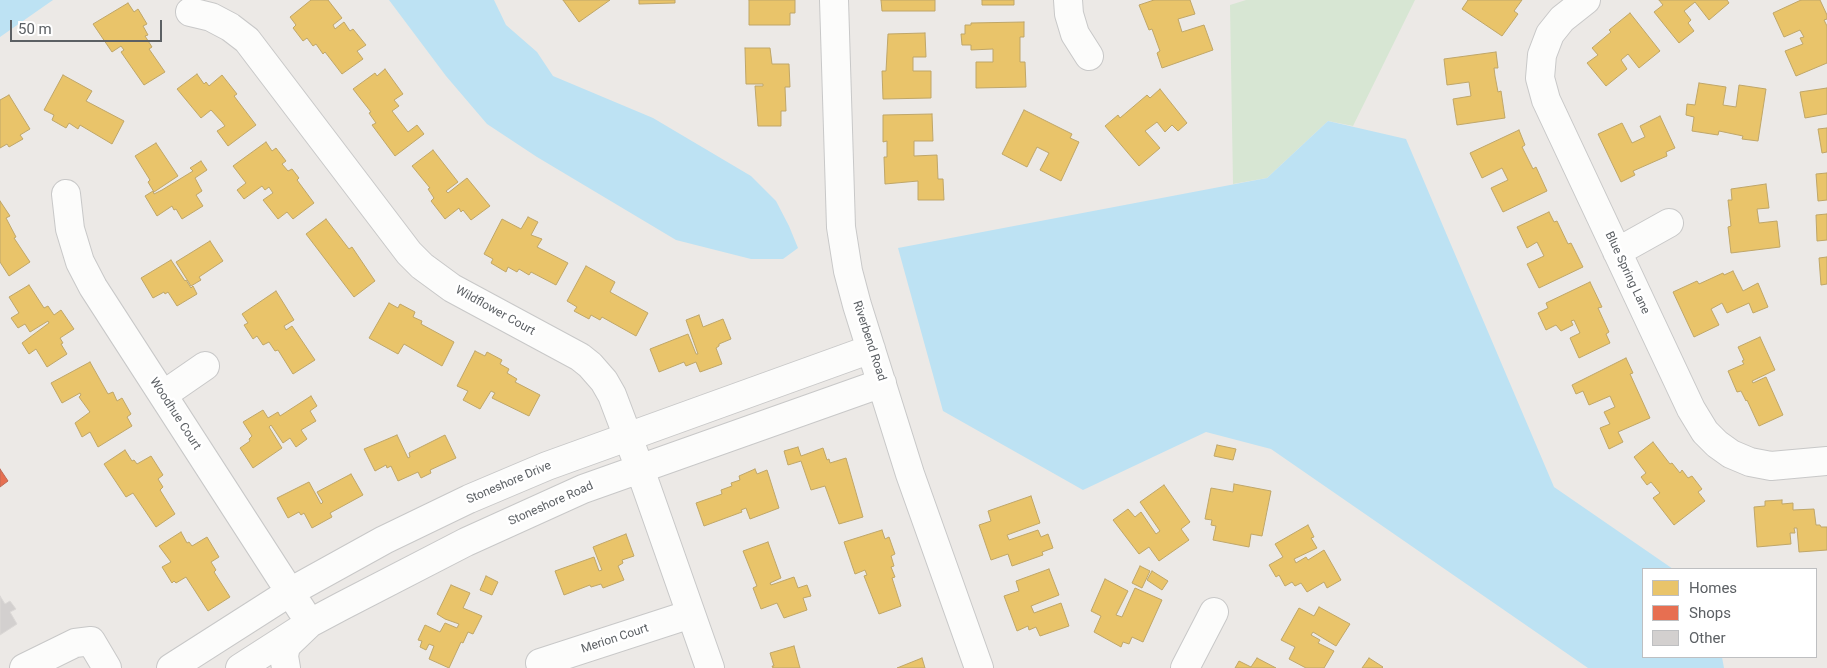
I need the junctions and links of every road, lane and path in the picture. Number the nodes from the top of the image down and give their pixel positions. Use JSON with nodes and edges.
{"nodes":[{"id":1,"x":834,"y":0,"type":"edge"},
{"id":2,"x":1068,"y":0,"type":"edge"},
{"id":3,"x":1586,"y":0,"type":"edge"},
{"id":4,"x":190,"y":12,"type":"dead end"},
{"id":5,"x":1089,"y":56,"type":"dead end"},
{"id":6,"x":66,"y":194,"type":"dead end"},
{"id":7,"x":1669,"y":223,"type":"dead end"},
{"id":8,"x":1617,"y":252,"type":"junction"},
{"id":9,"x":871,"y":349,"type":"junction"},
{"id":10,"x":205,"y":366,"type":"dead end"},
{"id":11,"x":882,"y":383,"type":"junction"},
{"id":12,"x":163,"y":395,"type":"junction"},
{"id":13,"x":628,"y":438,"type":"junction"},
{"id":14,"x":1827,"y":462,"type":"edge"},
{"id":15,"x":640,"y":469,"type":"junction"},
{"id":16,"x":290,"y":592,"type":"junction"},
{"id":17,"x":1214,"y":612,"type":"dead end"},
{"id":18,"x":691,"y":614,"type":"junction"},
{"id":19,"x":310,"y":623,"type":"junction"},
{"id":20,"x":540,"y":663,"type":"dead end"},
{"id":21,"x":24,"y":668,"type":"edge"},
{"id":22,"x":107,"y":668,"type":"edge"},
{"id":23,"x":171,"y":668,"type":"edge"},
{"id":24,"x":240,"y":668,"type":"edge"},
{"id":25,"x":286,"y":668,"type":"edge"},
{"id":26,"x":710,"y":668,"type":"edge"},
{"id":27,"x":979,"y":668,"type":"edge"},
{"id":28,"x":1186,"y":668,"type":"edge"}],
"edges":[{"from":1,"to":9,"type":"street","name":"Riverbend Road"},
{"from":2,"to":5,"type":"street"},
{"from":3,"to":8,"type":"street","name":"Blue Spring Lane"},
{"from":4,"to":13,"type":"street","name":"Wildflower Court"},
{"from":6,"to":12,"type":"street","name":"Woodhue Court"},
{"from":7,"to":8,"type":"street"},
{"from":8,"to":14,"type":"street","name":"Blue Spring Lane"},
{"from":9,"to":11,"type":"street","name":"Riverbend Road"},
{"from":9,"to":13,"type":"street","name":"Stoneshore Drive"},
{"from":10,"to":12,"type":"street"},
{"from":11,"to":15,"type":"street","name":"Stoneshore Road"},
{"from":11,"to":27,"type":"street","name":"Riverbend Road"},
{"from":12,"to":16,"type":"street","name":"Woodhue Court"},
{"from":13,"to":15,"type":"street","name":"Wildflower Court"},
{"from":13,"to":16,"type":"street","name":"Stoneshore Drive"},
{"from":15,"to":18,"type":"street","name":"Wildflower Court"},
{"from":15,"to":19,"type":"street","name":"Stoneshore Road"},
{"from":16,"to":19,"type":"street","name":"Woodhue Court"},
{"from":16,"to":23,"type":"street","name":"Stoneshore Drive"},
{"from":17,"to":28,"type":"street"},
{"from":18,"to":20,"type":"street","name":"Merion Court"},
{"from":18,"to":26,"type":"street","name":"Wildflower Court"},
{"from":19,"to":24,"type":"street","name":"Stoneshore Road"},
{"from":19,"to":25,"type":"street"},
{"from":21,"to":22,"type":"street"}]}
